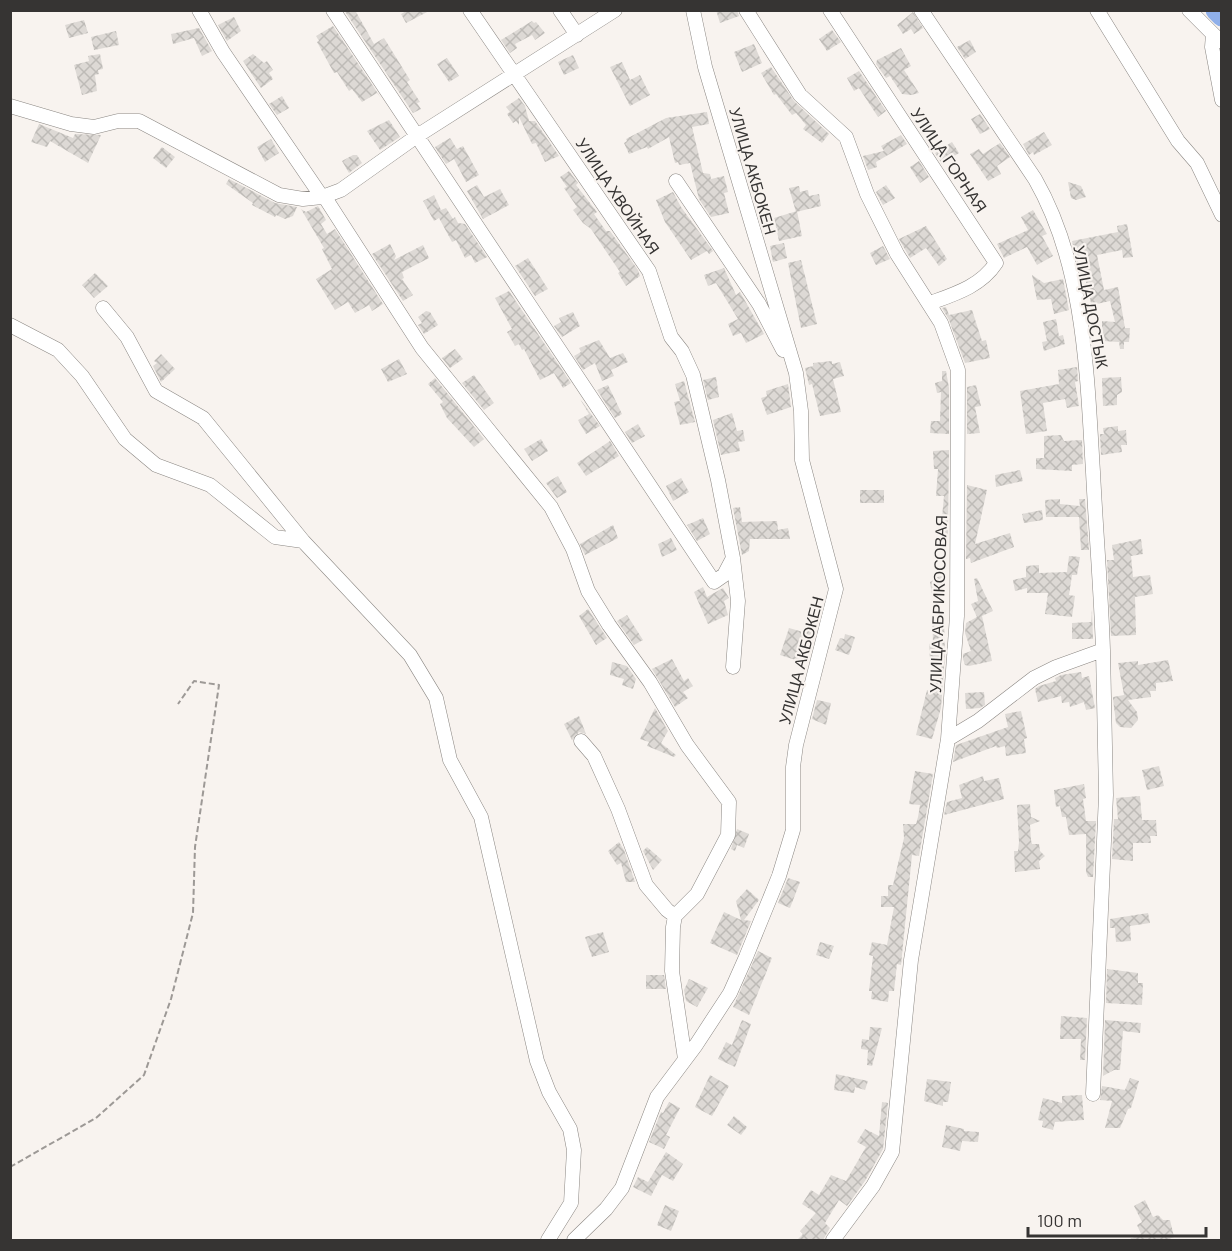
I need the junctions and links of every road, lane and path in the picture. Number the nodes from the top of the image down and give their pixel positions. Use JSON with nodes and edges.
{"nodes":[{"id":1,"x":199,"y":10,"type":"edge"},
{"id":2,"x":333,"y":10,"type":"edge"},
{"id":3,"x":470,"y":10,"type":"edge"},
{"id":4,"x":560,"y":10,"type":"edge"},
{"id":5,"x":615,"y":10,"type":"edge"},
{"id":6,"x":693,"y":10,"type":"edge"},
{"id":7,"x":746,"y":10,"type":"edge"},
{"id":8,"x":830,"y":10,"type":"edge"},
{"id":9,"x":921,"y":10,"type":"edge"},
{"id":10,"x":1097,"y":10,"type":"edge"},
{"id":11,"x":1189,"y":10,"type":"edge"},
{"id":12,"x":577,"y":35,"type":"junction"},
{"id":13,"x":1217,"y":38,"type":"edge"},
{"id":14,"x":514,"y":75,"type":"junction"},
{"id":15,"x":1221,"y":100,"type":"edge"},
{"id":16,"x":10,"y":106,"type":"edge"},
{"id":17,"x":417,"y":136,"type":"junction"},
{"id":18,"x":676,"y":181,"type":"dead end"},
{"id":19,"x":323,"y":196,"type":"junction"},
{"id":20,"x":1221,"y":215,"type":"edge"},
{"id":21,"x":930,"y":303,"type":"junction"},
{"id":22,"x":103,"y":308,"type":"dead end"},
{"id":23,"x":10,"y":325,"type":"edge"},
{"id":24,"x":796,"y":373,"type":"junction"},
{"id":25,"x":303,"y":541,"type":"junction"},
{"id":26,"x":733,"y":558,"type":"junction"},
{"id":27,"x":1103,"y":650,"type":"junction"},
{"id":28,"x":733,"y":667,"type":"dead end"},
{"id":29,"x":178,"y":704,"type":"dead end"},
{"id":30,"x":948,"y":739,"type":"junction"},
{"id":31,"x":581,"y":741,"type":"dead end"},
{"id":32,"x":675,"y":916,"type":"junction"},
{"id":33,"x":685,"y":1059,"type":"junction"},
{"id":34,"x":1093,"y":1094,"type":"dead end"},
{"id":35,"x":10,"y":1167,"type":"edge"},
{"id":36,"x":548,"y":1240,"type":"edge"},
{"id":37,"x":574,"y":1240,"type":"edge"},
{"id":38,"x":833,"y":1240,"type":"edge"}],
"edges":[{"from":1,"to":19,"type":"street"},
{"from":2,"to":17,"type":"street"},
{"from":3,"to":14,"type":"street","name":"УЛИЦА ХВОЙНАЯ"},
{"from":4,"to":12,"type":"street"},
{"from":5,"to":12,"type":"street"},
{"from":6,"to":24,"type":"street","name":"УЛИЦА АКБОКЕН"},
{"from":7,"to":21,"type":"street","name":"УЛИЦА АБРИКОСОВАЯ"},
{"from":8,"to":21,"type":"street","name":"УЛИЦА ГОРНАЯ"},
{"from":9,"to":27,"type":"street","name":"УЛИЦА ДОСТЫК"},
{"from":10,"to":20,"type":"street"},
{"from":11,"to":13,"type":"street"},
{"from":12,"to":14,"type":"street"},
{"from":13,"to":15,"type":"street"},
{"from":14,"to":17,"type":"street"},
{"from":14,"to":26,"type":"street","name":"УЛИЦА ХВОЙНАЯ"},
{"from":16,"to":19,"type":"street"},
{"from":17,"to":19,"type":"street"},
{"from":17,"to":26,"type":"street"},
{"from":18,"to":24,"type":"street"},
{"from":19,"to":32,"type":"street"},
{"from":21,"to":30,"type":"street","name":"УЛИЦА АБРИКОСОВАЯ"},
{"from":22,"to":25,"type":"street"},
{"from":23,"to":25,"type":"street"},
{"from":24,"to":33,"type":"street","name":"УЛИЦА АКБОКЕН"},
{"from":25,"to":36,"type":"street"},
{"from":26,"to":28,"type":"street","name":"УЛИЦА ХВОЙНАЯ"},
{"from":27,"to":30,"type":"street"},
{"from":27,"to":34,"type":"street","name":"УЛИЦА ДОСТЫК"},
{"from":29,"to":35,"type":"path"},
{"from":30,"to":38,"type":"street","name":"УЛИЦА АБРИКОСОВАЯ"},
{"from":31,"to":32,"type":"street"},
{"from":32,"to":33,"type":"street"},
{"from":33,"to":37,"type":"street","name":"УЛИЦА АКБОКЕН"}]}
